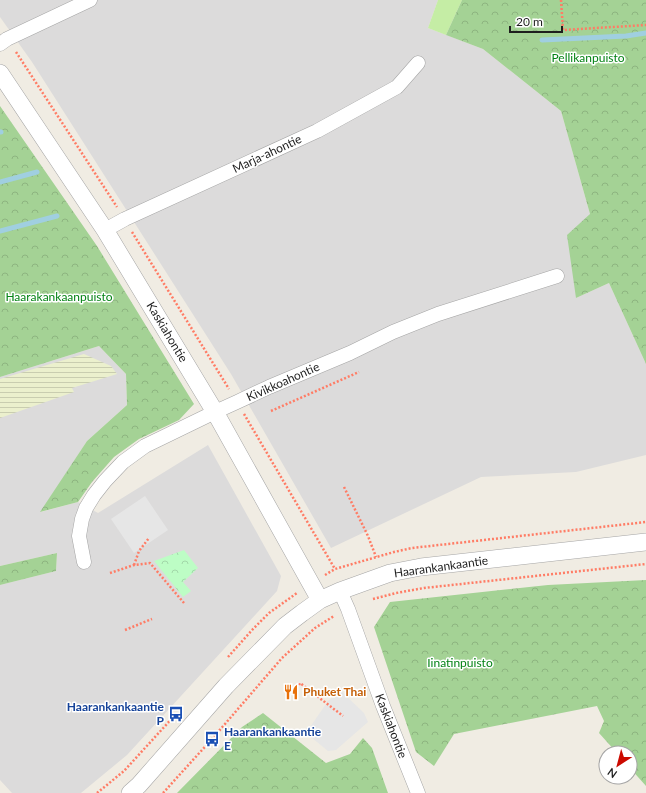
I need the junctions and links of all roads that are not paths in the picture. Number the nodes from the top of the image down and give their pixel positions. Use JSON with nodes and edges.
{"nodes":[{"id":1,"x":90,"y":0,"type":"edge"},
{"id":2,"x":4,"y":41,"type":"edge"},
{"id":3,"x":418,"y":63,"type":"dead end"},
{"id":4,"x":0,"y":73,"type":"edge"},
{"id":5,"x":105,"y":230,"type":"junction"},
{"id":6,"x":557,"y":276,"type":"dead end"},
{"id":7,"x":215,"y":412,"type":"junction"},
{"id":8,"x":646,"y":542,"type":"edge"},
{"id":9,"x":84,"y":562,"type":"dead end"},
{"id":10,"x":340,"y":591,"type":"junction"},
{"id":11,"x":320,"y":600,"type":"junction"},
{"id":12,"x":130,"y":793,"type":"edge"},
{"id":13,"x":418,"y":793,"type":"edge"}],
"edges":[{"from":1,"to":2,"type":"street"},
{"from":3,"to":5,"type":"street","name":"Marja-ahontie"},
{"from":4,"to":5,"type":"street","name":"Kaskiahontie"},
{"from":5,"to":7,"type":"street","name":"Kaskiahontie"},
{"from":6,"to":7,"type":"street","name":"Kivikkoahontie"},
{"from":7,"to":9,"type":"street","name":"Kivikkoahontie"},
{"from":7,"to":11,"type":"street","name":"Kaskiahontie"},
{"from":8,"to":10,"type":"street","name":"Haarankankaantie"},
{"from":10,"to":11,"type":"street","name":"Haarankankaantie"},
{"from":10,"to":13,"type":"street","name":"Kaskiahontie"},
{"from":11,"to":12,"type":"street","name":"Haarankankaantie"}]}
